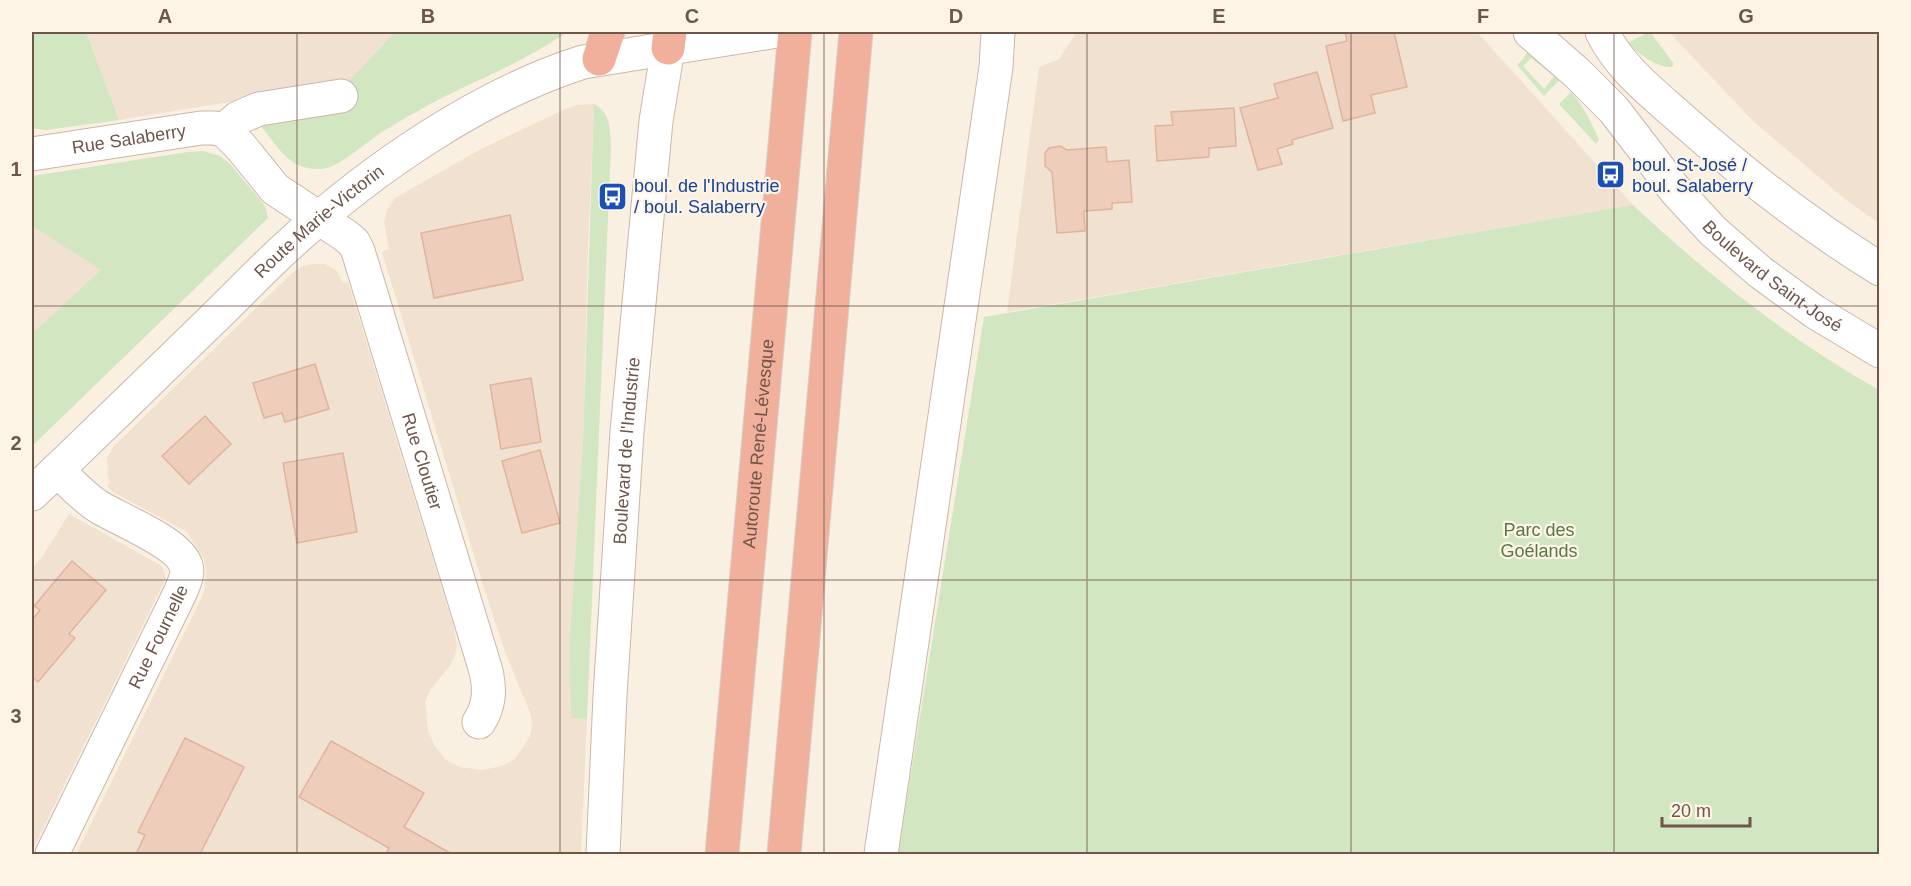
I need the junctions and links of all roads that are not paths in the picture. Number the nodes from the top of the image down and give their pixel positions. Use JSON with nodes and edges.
{"nodes":[{"id":1,"x":771,"y":32,"type":"edge"},
{"id":2,"x":795,"y":32,"type":"edge"},
{"id":3,"x":856,"y":32,"type":"edge"},
{"id":4,"x":998,"y":32,"type":"edge"},
{"id":5,"x":1530,"y":32,"type":"edge"},
{"id":6,"x":1602,"y":32,"type":"edge"},
{"id":7,"x":669,"y":40,"type":"edge"},
{"id":8,"x":604,"y":45,"type":"edge"},
{"id":9,"x":341,"y":96,"type":"dead end"},
{"id":10,"x":224,"y":130,"type":"junction"},
{"id":11,"x":32,"y":153,"type":"edge"},
{"id":12,"x":319,"y":219,"type":"junction"},
{"id":13,"x":1880,"y":269,"type":"edge"},
{"id":14,"x":1880,"y":351,"type":"edge"},
{"id":15,"x":57,"y":470,"type":"junction"},
{"id":16,"x":32,"y":494,"type":"edge"},
{"id":17,"x":479,"y":722,"type":"dead end"},
{"id":18,"x":52,"y":855,"type":"edge"},
{"id":19,"x":603,"y":855,"type":"edge"},
{"id":20,"x":722,"y":855,"type":"edge"},
{"id":21,"x":784,"y":855,"type":"edge"},
{"id":22,"x":881,"y":855,"type":"edge"}],
"edges":[{"from":1,"to":7,"type":"street"},
{"from":2,"to":20,"type":"highway","name":"Autoroute René-Lévesque"},
{"from":3,"to":21,"type":"highway"},
{"from":4,"to":22,"type":"street"},
{"from":5,"to":14,"type":"street","name":"Boulevard Saint-José"},
{"from":6,"to":13,"type":"street"},
{"from":7,"to":8,"type":"street","name":"Route Marie-Victorin"},
{"from":7,"to":19,"type":"street","name":"Boulevard de l'Industrie"},
{"from":8,"to":12,"type":"street","name":"Route Marie-Victorin"},
{"from":9,"to":10,"type":"street"},
{"from":10,"to":11,"type":"street","name":"Rue Salaberry"},
{"from":10,"to":12,"type":"street"},
{"from":12,"to":15,"type":"street","name":"Route Marie-Victorin"},
{"from":12,"to":17,"type":"street","name":"Rue Cloutier"},
{"from":15,"to":16,"type":"street","name":"Route Marie-Victorin"},
{"from":15,"to":18,"type":"street","name":"Rue Fournelle"}]}
